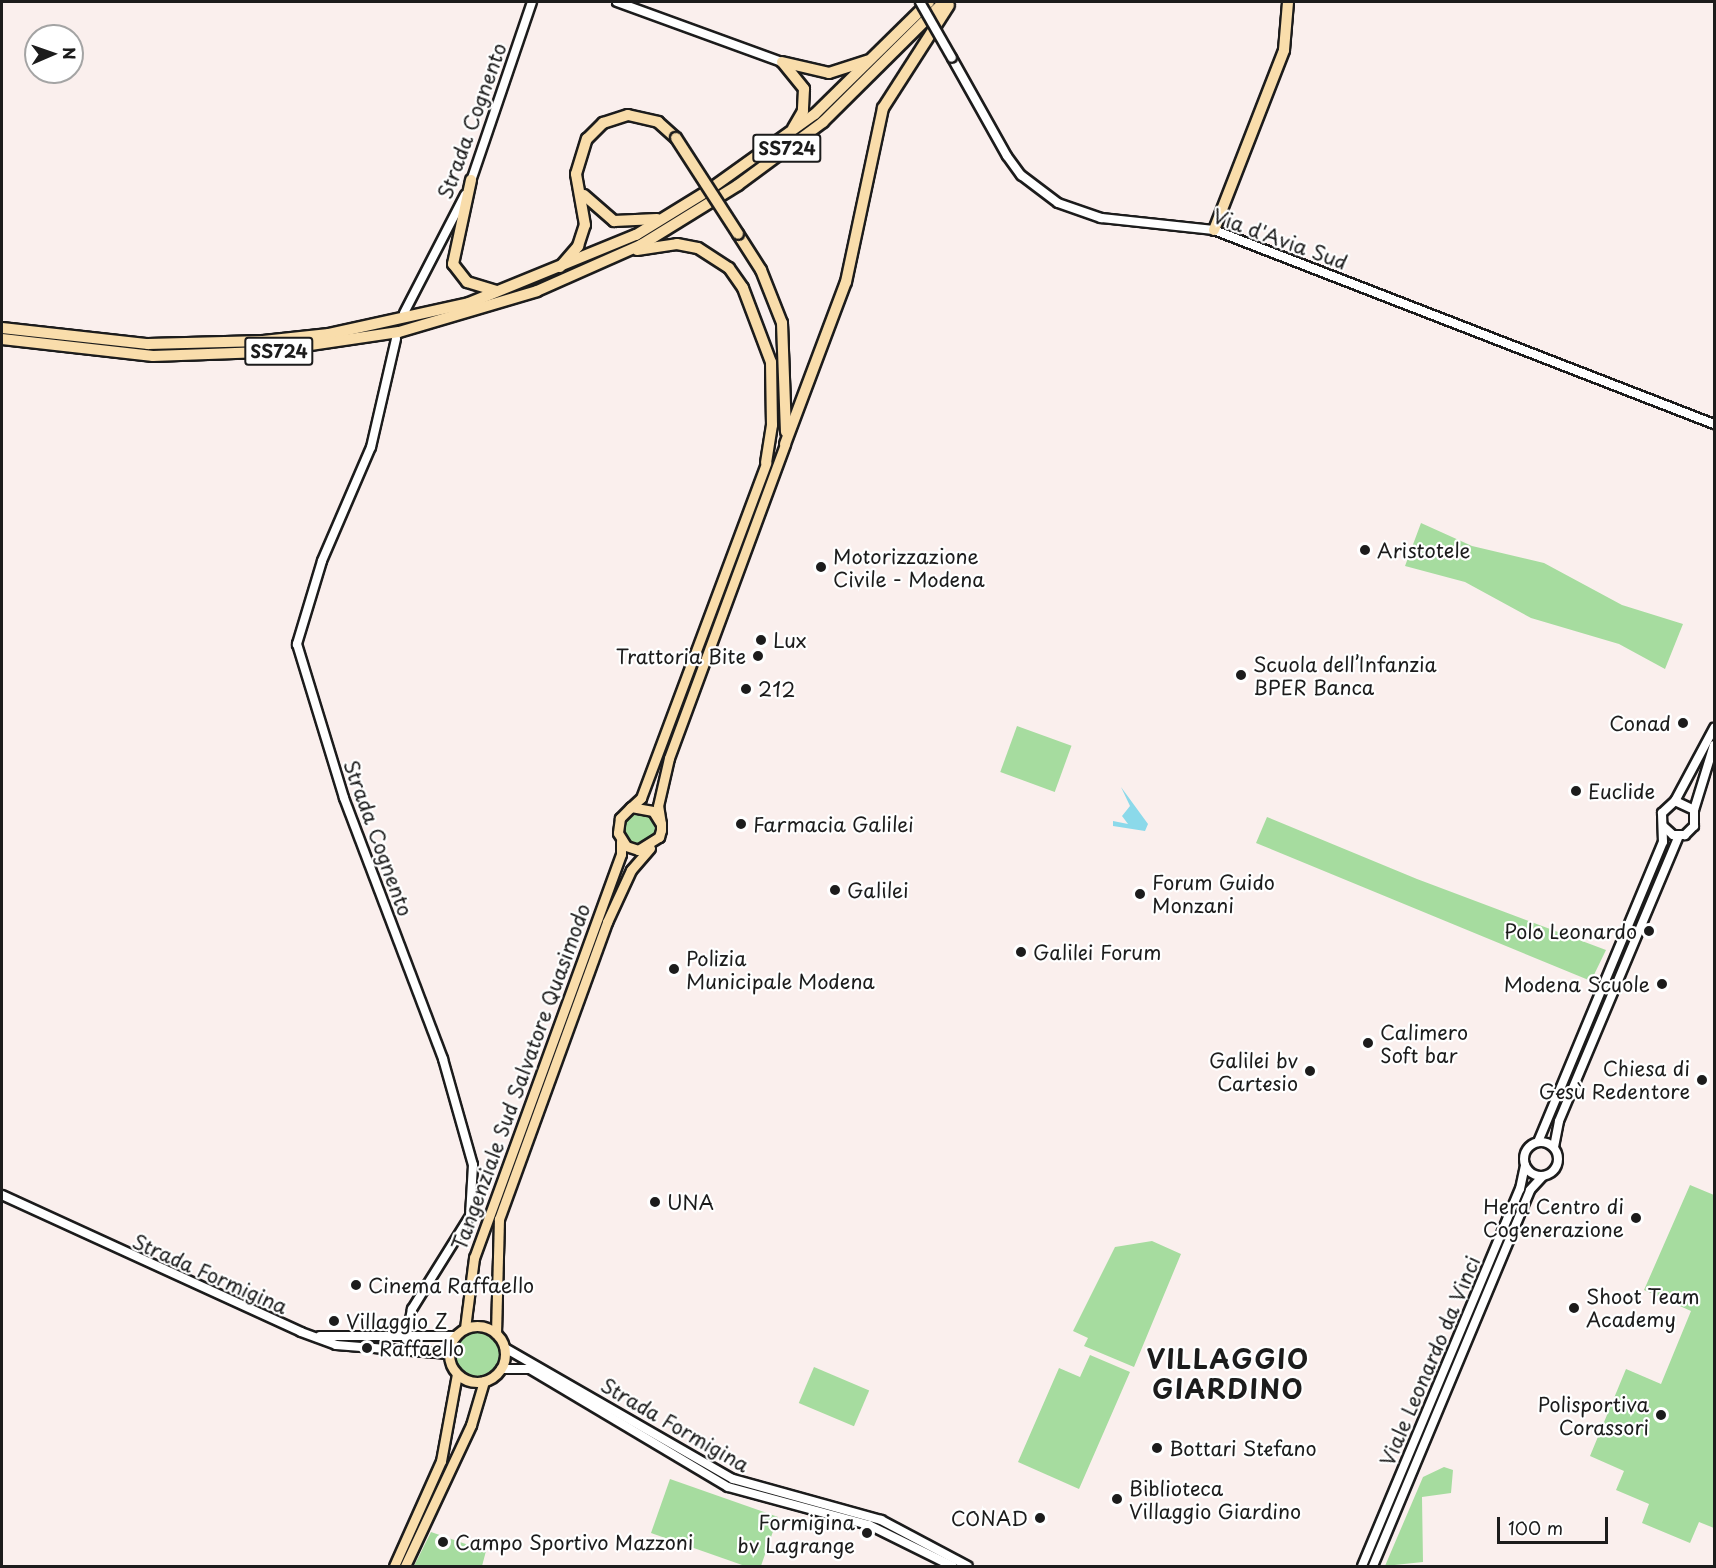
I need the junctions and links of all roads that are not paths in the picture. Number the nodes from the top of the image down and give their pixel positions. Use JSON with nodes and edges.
{"nodes":[{"id":1,"x":532,"y":2,"type":"edge"},
{"id":2,"x":617,"y":2,"type":"edge"},
{"id":3,"x":920,"y":2,"type":"edge"},
{"id":4,"x":929,"y":2,"type":"edge"},
{"id":5,"x":1288,"y":2,"type":"edge"},
{"id":6,"x":945,"y":3,"type":"edge"},
{"id":7,"x":876,"y":57,"type":"junction"},
{"id":8,"x":782,"y":62,"type":"junction"},
{"id":9,"x":790,"y":134,"type":"junction"},
{"id":10,"x":471,"y":180,"type":"junction"},
{"id":11,"x":581,"y":191,"type":"junction"},
{"id":12,"x":666,"y":218,"type":"junction"},
{"id":13,"x":1214,"y":230,"type":"junction"},
{"id":14,"x":625,"y":252,"type":"junction"},
{"id":15,"x":557,"y":270,"type":"junction"},
{"id":16,"x":500,"y":292,"type":"junction"},
{"id":17,"x":405,"y":313,"type":"dead end"},
{"id":18,"x":2,"y":328,"type":"edge"},
{"id":19,"x":2,"y":339,"type":"edge"},
{"id":20,"x":396,"y":339,"type":"dead end"},
{"id":21,"x":788,"y":399,"type":"junction"},
{"id":22,"x":1714,"y":424,"type":"edge"},
{"id":23,"x":785,"y":444,"type":"junction"},
{"id":24,"x":766,"y":463,"type":"junction"},
{"id":25,"x":1714,"y":728,"type":"edge"},
{"id":26,"x":1714,"y":745,"type":"edge"},
{"id":27,"x":1675,"y":801,"type":"junction"},
{"id":28,"x":1694,"y":810,"type":"junction"},
{"id":29,"x":625,"y":811,"type":"junction"},
{"id":30,"x":661,"y":824,"type":"junction"},
{"id":31,"x":1663,"y":826,"type":"junction"},
{"id":32,"x":1680,"y":836,"type":"junction"},
{"id":33,"x":621,"y":841,"type":"junction"},
{"id":34,"x":651,"y":847,"type":"junction"},
{"id":35,"x":1538,"y":1142,"type":"junction"},
{"id":36,"x":1554,"y":1147,"type":"junction"},
{"id":37,"x":1525,"y":1166,"type":"junction"},
{"id":38,"x":1542,"y":1177,"type":"junction"},
{"id":39,"x":2,"y":1196,"type":"edge"},
{"id":40,"x":465,"y":1328,"type":"junction"},
{"id":41,"x":496,"y":1333,"type":"junction"},
{"id":42,"x":313,"y":1336,"type":"junction"},
{"id":43,"x":455,"y":1336,"type":"junction"},
{"id":44,"x":406,"y":1338,"type":"junction"},
{"id":45,"x":505,"y":1348,"type":"junction"},
{"id":46,"x":449,"y":1354,"type":"junction"},
{"id":47,"x":501,"y":1369,"type":"junction"},
{"id":48,"x":457,"y":1374,"type":"junction"},
{"id":49,"x":484,"y":1381,"type":"junction"},
{"id":50,"x":394,"y":1566,"type":"edge"},
{"id":51,"x":405,"y":1566,"type":"edge"},
{"id":52,"x":952,"y":1566,"type":"edge"},
{"id":53,"x":968,"y":1566,"type":"edge"},
{"id":54,"x":1362,"y":1566,"type":"edge"},
{"id":55,"x":1372,"y":1566,"type":"edge"}],
"edges":[{"from":1,"to":10,"type":"street","name":"Strada Cognento"},
{"from":2,"to":8,"type":"street"},
{"from":3,"to":13,"type":"street","name":"Via d'Avia Sud","bridge":true},
{"from":4,"to":7,"type":"highway","number":"SS724"},
{"from":5,"to":13,"type":"highway"},
{"from":6,"to":14,"type":"highway","number":"SS724"},
{"from":6,"to":23,"type":"highway"},
{"from":7,"to":8,"type":"highway"},
{"from":7,"to":9,"type":"highway","number":"SS724"},
{"from":8,"to":9,"type":"highway"},
{"from":9,"to":12,"type":"highway","number":"SS724"},
{"from":10,"to":16,"type":"highway"},
{"from":10,"to":17,"type":"street","name":"Strada Cognento"},
{"from":11,"to":12,"type":"highway"},
{"from":11,"to":15,"type":"highway"},
{"from":11,"to":21,"type":"highway","bridge":true},
{"from":12,"to":15,"type":"highway","number":"SS724"},
{"from":13,"to":22,"type":"street","name":"Via d'Avia Sud"},
{"from":14,"to":19,"type":"highway","number":"SS724"},
{"from":14,"to":24,"type":"highway"},
{"from":15,"to":16,"type":"highway","number":"SS724"},
{"from":16,"to":18,"type":"highway","number":"SS724"},
{"from":20,"to":44,"type":"street","name":"Strada Cognento"},
{"from":21,"to":23,"type":"highway"},
{"from":21,"to":24,"type":"highway"},
{"from":23,"to":30,"type":"main road"},
{"from":24,"to":29,"type":"main road"},
{"from":25,"to":27,"type":"street"},
{"from":26,"to":28,"type":"street"},
{"from":27,"to":28,"type":"street"},
{"from":27,"to":31,"type":"street"},
{"from":28,"to":32,"type":"street"},
{"from":29,"to":30,"type":"main road"},
{"from":29,"to":33,"type":"main road"},
{"from":30,"to":34,"type":"main road"},
{"from":31,"to":32,"type":"street"},
{"from":31,"to":35,"type":"street"},
{"from":32,"to":36,"type":"street"},
{"from":33,"to":34,"type":"main road"},
{"from":33,"to":40,"type":"main road","name":"Tangenziale Sud Salvatore Quasimodo"},
{"from":34,"to":41,"type":"main road","name":"Tangenziale Sud Salvatore Quasimodo"},
{"from":35,"to":36,"type":"street"},
{"from":35,"to":37,"type":"street"},
{"from":36,"to":38,"type":"street"},
{"from":37,"to":38,"type":"street"},
{"from":37,"to":54,"type":"street","name":"Viale Leonardo da Vinci"},
{"from":38,"to":55,"type":"street","name":"Viale Leonardo da Vinci"},
{"from":39,"to":42,"type":"street","name":"Strada Formigina"},
{"from":40,"to":41,"type":"main road"},
{"from":40,"to":43,"type":"main road"},
{"from":41,"to":45,"type":"main road"},
{"from":42,"to":44,"type":"street"},
{"from":42,"to":46,"type":"street","name":"Strada Formigina"},
{"from":43,"to":44,"type":"street"},
{"from":43,"to":46,"type":"main road"},
{"from":45,"to":47,"type":"main road"},
{"from":45,"to":53,"type":"street","name":"Strada Formigina"},
{"from":46,"to":48,"type":"main road"},
{"from":47,"to":49,"type":"main road"},
{"from":47,"to":52,"type":"street","name":"Strada Formigina"},
{"from":48,"to":49,"type":"main road"},
{"from":48,"to":50,"type":"main road"},
{"from":49,"to":51,"type":"main road"}]}
